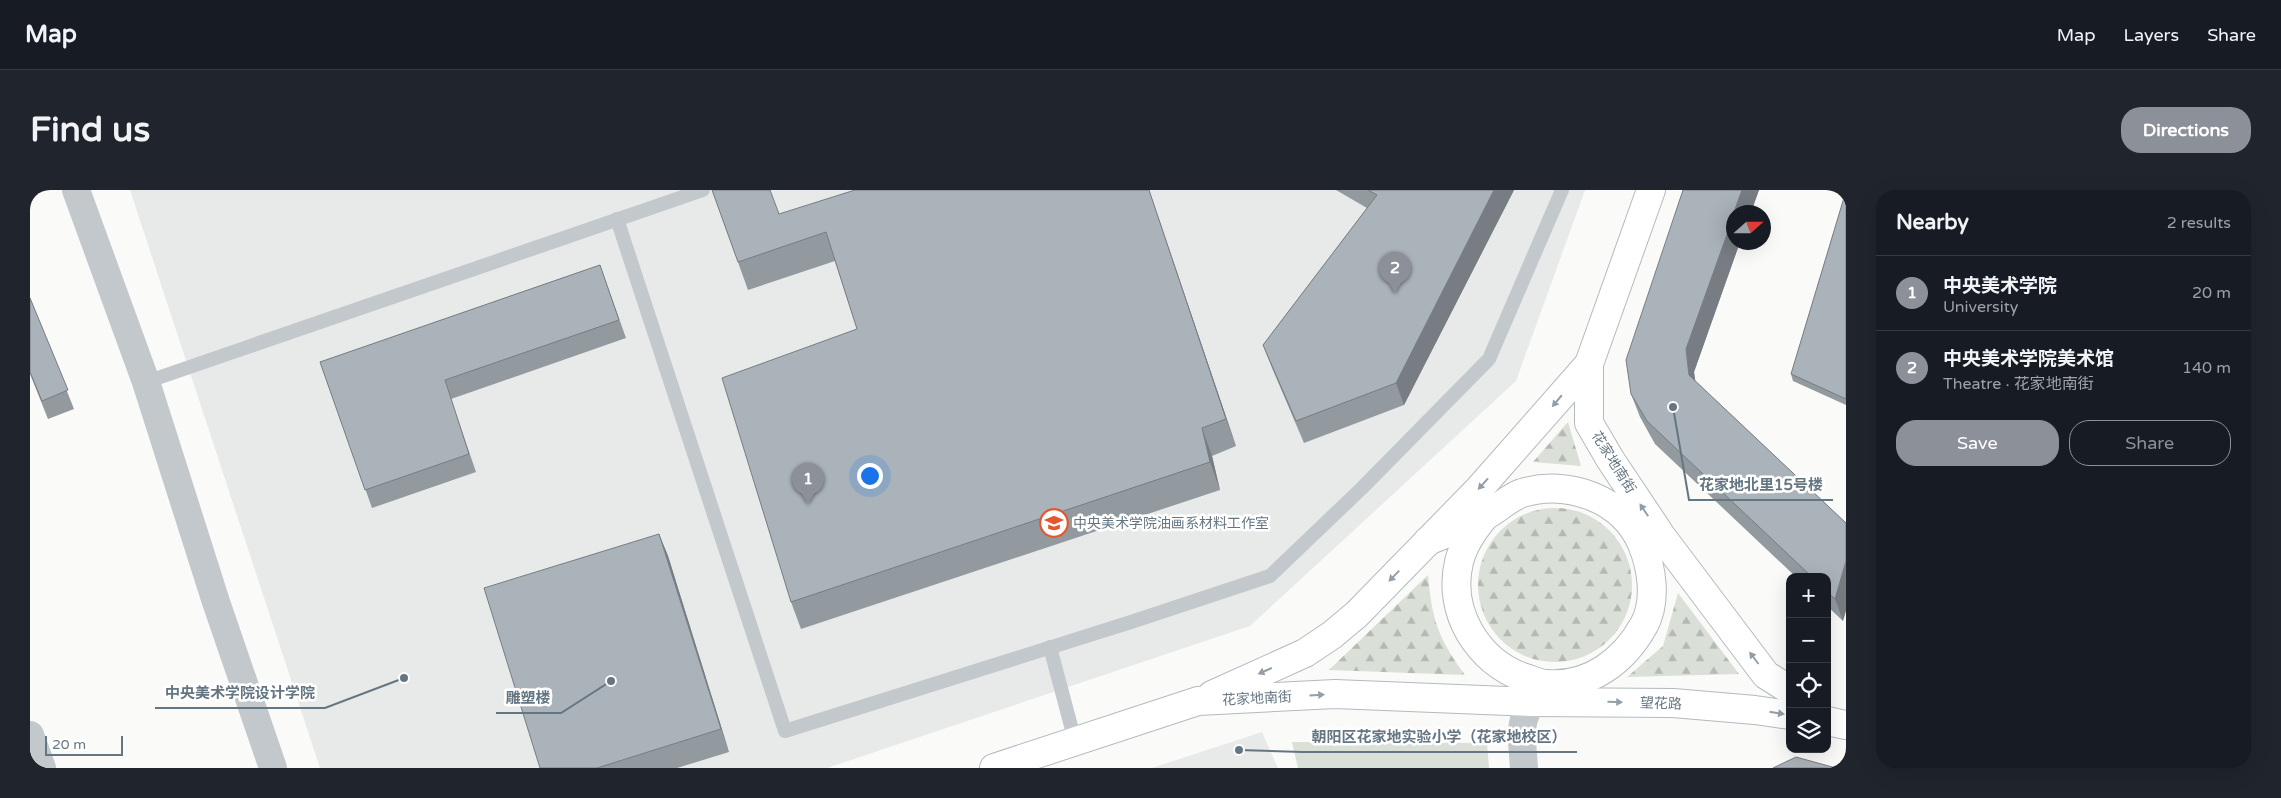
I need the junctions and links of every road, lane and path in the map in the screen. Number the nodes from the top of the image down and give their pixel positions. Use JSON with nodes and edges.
{"nodes":[{"id":1,"x":76,"y":190,"type":"edge"},
{"id":2,"x":703,"y":190,"type":"edge"},
{"id":3,"x":1562,"y":190,"type":"edge"},
{"id":4,"x":1651,"y":190,"type":"edge"},
{"id":5,"x":617,"y":218,"type":"junction"},
{"id":6,"x":1589,"y":364,"type":"junction"},
{"id":7,"x":146,"y":382,"type":"junction"},
{"id":8,"x":1516,"y":448,"type":"junction"},
{"id":9,"x":1610,"y":459,"type":"junction"},
{"id":10,"x":1495,"y":509,"type":"junction"},
{"id":11,"x":1631,"y":528,"type":"junction"},
{"id":12,"x":1428,"y":541,"type":"junction"},
{"id":13,"x":1683,"y":564,"type":"junction"},
{"id":14,"x":1050,"y":647,"type":"junction"},
{"id":15,"x":1535,"y":688,"type":"junction"},
{"id":16,"x":1786,"y":688,"type":"edge"},
{"id":17,"x":1198,"y":701,"type":"junction"},
{"id":18,"x":1786,"y":714,"type":"edge"},
{"id":19,"x":30,"y":735,"type":"edge"},
{"id":20,"x":1075,"y":740,"type":"junction"},
{"id":21,"x":42,"y":768,"type":"edge"},
{"id":22,"x":273,"y":768,"type":"edge"},
{"id":23,"x":994,"y":768,"type":"edge"},
{"id":24,"x":1524,"y":768,"type":"edge"}],
"edges":[{"from":1,"to":7,"type":"street"},
{"from":2,"to":5,"type":"lane"},
{"from":3,"to":14,"type":"lane"},
{"from":4,"to":6,"type":"street","name":"花家地南街"},
{"from":5,"to":7,"type":"lane"},
{"from":5,"to":14,"type":"lane"},
{"from":6,"to":8,"type":"street","one_way":true},
{"from":6,"to":9,"type":"street","name":"花家地南街"},
{"from":7,"to":22,"type":"street"},
{"from":8,"to":10,"type":"street"},
{"from":8,"to":12,"type":"street","one_way":true},
{"from":9,"to":11,"type":"street"},
{"from":13,"to":9,"type":"street","name":"花家地南街","one_way":true},
{"from":10,"to":11,"type":"street"},
{"from":10,"to":12,"type":"street"},
{"from":10,"to":15,"type":"street"},
{"from":11,"to":13,"type":"street"},
{"from":11,"to":15,"type":"street"},
{"from":12,"to":17,"type":"street","one_way":true},
{"from":16,"to":13,"type":"street","name":"花家地南街","one_way":true},
{"from":14,"to":20,"type":"lane"},
{"from":17,"to":15,"type":"street","name":"花家地南街","one_way":true},
{"from":15,"to":18,"type":"street","name":"望花路","one_way":true},
{"from":15,"to":24,"type":"street"},
{"from":17,"to":20,"type":"street","name":"花家地南街"},
{"from":19,"to":21,"type":"street"},
{"from":20,"to":23,"type":"street","name":"花家地南街"}]}
